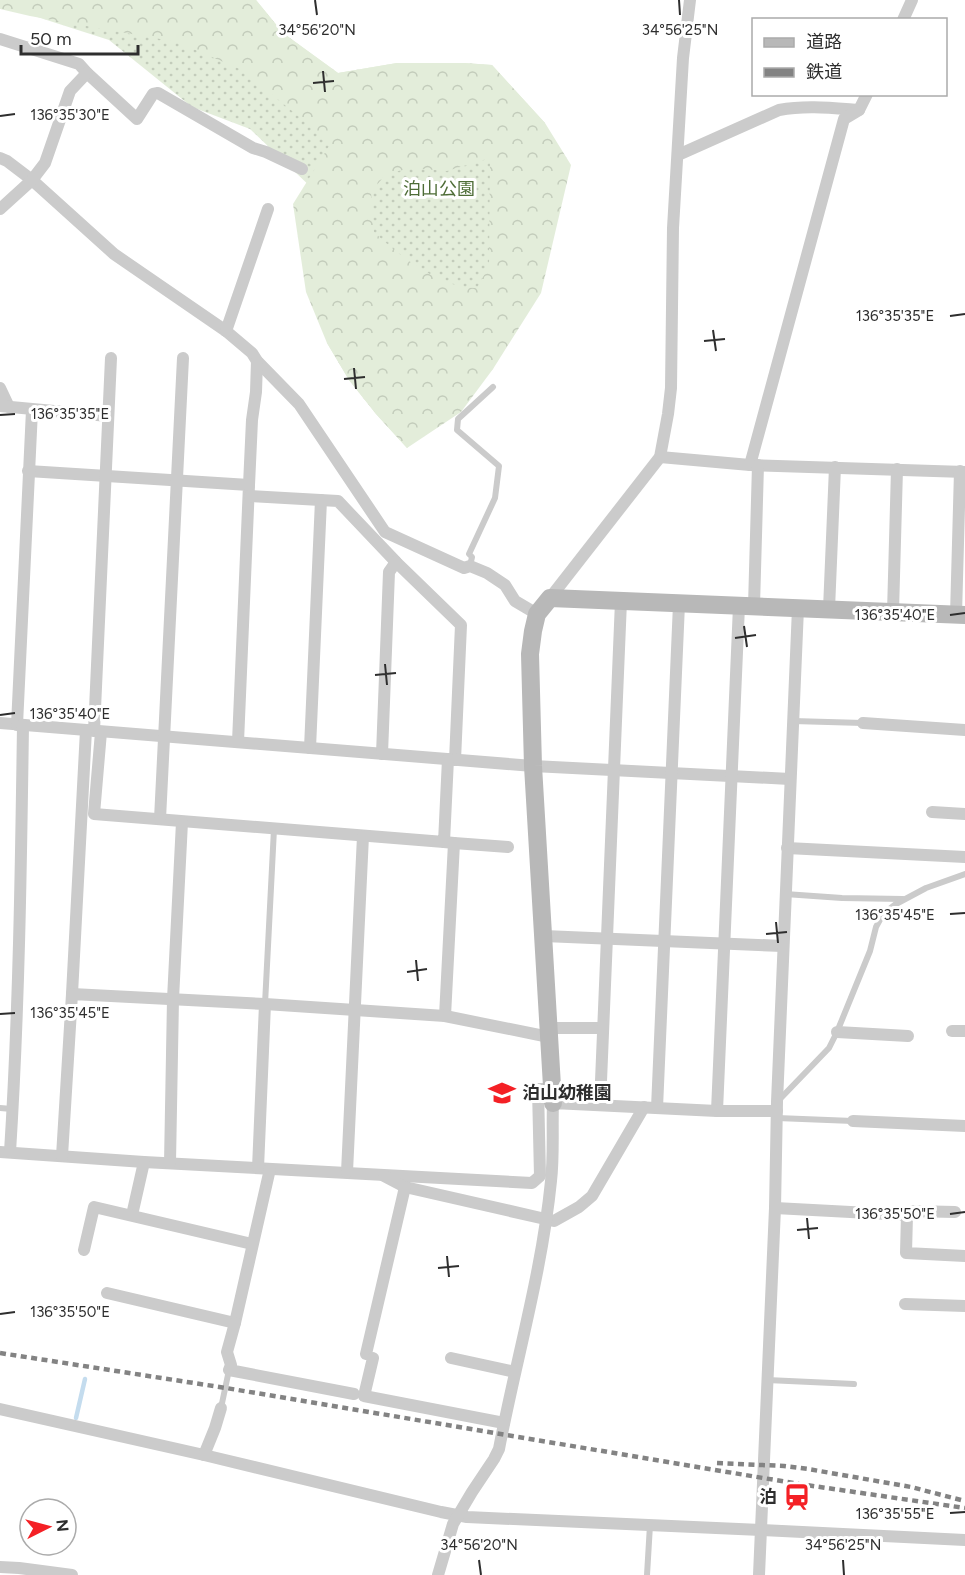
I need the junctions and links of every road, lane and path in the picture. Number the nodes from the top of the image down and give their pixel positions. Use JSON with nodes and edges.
{"nodes":[{"id":1,"x":690,"y":0,"type":"edge"},
{"id":2,"x":912,"y":0,"type":"edge"},
{"id":3,"x":904,"y":18,"type":"edge"},
{"id":4,"x":0,"y":39,"type":"edge"},
{"id":5,"x":87,"y":74,"type":"junction"},
{"id":6,"x":866,"y":96,"type":"edge"},
{"id":7,"x":860,"y":110,"type":"junction"},
{"id":8,"x":678,"y":155,"type":"junction"},
{"id":9,"x":0,"y":158,"type":"edge"},
{"id":10,"x":302,"y":169,"type":"dead end"},
{"id":11,"x":32,"y":180,"type":"junction"},
{"id":12,"x":0,"y":209,"type":"edge"},
{"id":13,"x":268,"y":209,"type":"dead end"},
{"id":14,"x":225,"y":332,"type":"junction"},
{"id":15,"x":111,"y":357,"type":"dead end"},
{"id":16,"x":183,"y":358,"type":"dead end"},
{"id":17,"x":257,"y":361,"type":"junction"},
{"id":18,"x":493,"y":387,"type":"dead end"},
{"id":19,"x":0,"y":388,"type":"edge"},
{"id":20,"x":5,"y":407,"type":"edge"},
{"id":21,"x":32,"y":410,"type":"junction"},
{"id":22,"x":108,"y":416,"type":"junction"},
{"id":23,"x":660,"y":458,"type":"junction"},
{"id":24,"x":754,"y":465,"type":"junction"},
{"id":25,"x":835,"y":467,"type":"junction"},
{"id":26,"x":897,"y":469,"type":"junction"},
{"id":27,"x":28,"y":471,"type":"junction"},
{"id":28,"x":962,"y":472,"type":"edge"},
{"id":29,"x":105,"y":475,"type":"junction"},
{"id":30,"x":177,"y":480,"type":"junction"},
{"id":31,"x":250,"y":490,"type":"junction"},
{"id":32,"x":321,"y":500,"type":"junction"},
{"id":33,"x":396,"y":562,"type":"junction"},
{"id":34,"x":470,"y":566,"type":"junction"},
{"id":35,"x":550,"y":598,"type":"junction"},
{"id":36,"x":621,"y":601,"type":"junction"},
{"id":37,"x":679,"y":603,"type":"junction"},
{"id":38,"x":746,"y":606,"type":"junction"},
{"id":39,"x":798,"y":608,"type":"junction"},
{"id":40,"x":829,"y":609,"type":"junction"},
{"id":41,"x":893,"y":612,"type":"junction"},
{"id":42,"x":537,"y":614,"type":"junction"},
{"id":43,"x":960,"y":615,"type":"edge"},
{"id":44,"x":793,"y":721,"type":"junction"},
{"id":45,"x":0,"y":723,"type":"edge"},
{"id":46,"x":862,"y":723,"type":"joint"},
{"id":47,"x":20,"y":725,"type":"junction"},
{"id":48,"x":965,"y":730,"type":"edge"},
{"id":49,"x":94,"y":731,"type":"junction"},
{"id":50,"x":165,"y":737,"type":"junction"},
{"id":51,"x":238,"y":742,"type":"junction"},
{"id":52,"x":310,"y":748,"type":"junction"},
{"id":53,"x":382,"y":754,"type":"junction"},
{"id":54,"x":452,"y":759,"type":"junction"},
{"id":55,"x":533,"y":765,"type":"junction"},
{"id":56,"x":614,"y":771,"type":"junction"},
{"id":57,"x":672,"y":774,"type":"junction"},
{"id":58,"x":732,"y":776,"type":"junction"},
{"id":59,"x":790,"y":779,"type":"junction"},
{"id":60,"x":932,"y":812,"type":"dead end"},
{"id":61,"x":965,"y":814,"type":"edge"},
{"id":62,"x":160,"y":819,"type":"junction"},
{"id":63,"x":183,"y":822,"type":"junction"},
{"id":64,"x":274,"y":829,"type":"junction"},
{"id":65,"x":363,"y":836,"type":"junction"},
{"id":66,"x":449,"y":842,"type":"junction"},
{"id":67,"x":508,"y":847,"type":"dead end"},
{"id":68,"x":788,"y":848,"type":"junction"},
{"id":69,"x":965,"y":857,"type":"edge"},
{"id":70,"x":965,"y":874,"type":"edge"},
{"id":71,"x":785,"y":894,"type":"junction"},
{"id":72,"x":906,"y":899,"type":"junction"},
{"id":73,"x":543,"y":936,"type":"junction"},
{"id":74,"x":607,"y":937,"type":"junction"},
{"id":75,"x":665,"y":940,"type":"junction"},
{"id":76,"x":724,"y":942,"type":"junction"},
{"id":77,"x":783,"y":946,"type":"junction"},
{"id":78,"x":72,"y":994,"type":"junction"},
{"id":79,"x":173,"y":999,"type":"junction"},
{"id":80,"x":265,"y":1004,"type":"junction"},
{"id":81,"x":355,"y":1010,"type":"junction"},
{"id":82,"x":445,"y":1016,"type":"junction"},
{"id":83,"x":603,"y":1028,"type":"junction"},
{"id":84,"x":549,"y":1032,"type":"junction"},
{"id":85,"x":837,"y":1032,"type":"junction"},
{"id":86,"x":908,"y":1036,"type":"dead end"},
{"id":87,"x":552,"y":1096,"type":"junction"},
{"id":88,"x":600,"y":1105,"type":"junction"},
{"id":89,"x":6,"y":1108,"type":"edge"},
{"id":90,"x":651,"y":1108,"type":"junction"},
{"id":91,"x":777,"y":1110,"type":"junction"},
{"id":92,"x":717,"y":1111,"type":"junction"},
{"id":93,"x":853,"y":1121,"type":"joint"},
{"id":94,"x":965,"y":1126,"type":"edge"},
{"id":95,"x":5,"y":1152,"type":"edge"},
{"id":96,"x":62,"y":1156,"type":"junction"},
{"id":97,"x":144,"y":1162,"type":"junction"},
{"id":98,"x":170,"y":1163,"type":"junction"},
{"id":99,"x":264,"y":1168,"type":"junction"},
{"id":100,"x":347,"y":1172,"type":"junction"},
{"id":101,"x":380,"y":1174,"type":"junction"},
{"id":102,"x":405,"y":1187,"type":"junction"},
{"id":103,"x":775,"y":1208,"type":"junction"},
{"id":104,"x":955,"y":1212,"type":"dead end"},
{"id":105,"x":132,"y":1215,"type":"junction"},
{"id":106,"x":907,"y":1215,"type":"junction"},
{"id":107,"x":546,"y":1220,"type":"junction"},
{"id":108,"x":252,"y":1244,"type":"junction"},
{"id":109,"x":84,"y":1250,"type":"dead end"},
{"id":110,"x":965,"y":1256,"type":"edge"},
{"id":111,"x":107,"y":1293,"type":"dead end"},
{"id":112,"x":905,"y":1304,"type":"dead end"},
{"id":113,"x":965,"y":1306,"type":"edge"},
{"id":114,"x":235,"y":1323,"type":"junction"},
{"id":115,"x":451,"y":1358,"type":"dead end"},
{"id":116,"x":229,"y":1370,"type":"junction"},
{"id":117,"x":515,"y":1372,"type":"junction"},
{"id":118,"x":767,"y":1380,"type":"junction"},
{"id":119,"x":854,"y":1384,"type":"dead end"},
{"id":120,"x":354,"y":1394,"type":"dead end"},
{"id":121,"x":221,"y":1408,"type":"joint"},
{"id":122,"x":0,"y":1409,"type":"edge"},
{"id":123,"x":504,"y":1423,"type":"junction"},
{"id":124,"x":204,"y":1455,"type":"junction"},
{"id":125,"x":458,"y":1516,"type":"junction"},
{"id":126,"x":650,"y":1524,"type":"junction"},
{"id":127,"x":761,"y":1530,"type":"junction"},
{"id":128,"x":965,"y":1540,"type":"edge"},
{"id":129,"x":0,"y":1567,"type":"edge"},
{"id":130,"x":72,"y":1575,"type":"edge"},
{"id":131,"x":438,"y":1575,"type":"edge"},
{"id":132,"x":647,"y":1575,"type":"edge"},
{"id":133,"x":759,"y":1575,"type":"edge"}],
"edges":[{"from":1,"to":8,"type":"street"},
{"from":2,"to":3,"type":"street"},
{"from":4,"to":5,"type":"street"},
{"from":5,"to":10,"type":"street"},
{"from":5,"to":11,"type":"street"},
{"from":6,"to":7,"type":"street"},
{"from":7,"to":8,"type":"street"},
{"from":7,"to":24,"type":"street"},
{"from":8,"to":23,"type":"street"},
{"from":9,"to":11,"type":"street"},
{"from":11,"to":12,"type":"street"},
{"from":11,"to":14,"type":"street"},
{"from":13,"to":14,"type":"street"},
{"from":14,"to":17,"type":"street"},
{"from":15,"to":22,"type":"street"},
{"from":16,"to":30,"type":"street"},
{"from":17,"to":31,"type":"street"},
{"from":17,"to":34,"type":"street"},
{"from":18,"to":34,"type":"lane"},
{"from":19,"to":20,"type":"street"},
{"from":20,"to":21,"type":"street"},
{"from":21,"to":22,"type":"street"},
{"from":21,"to":27,"type":"street"},
{"from":22,"to":29,"type":"street"},
{"from":23,"to":24,"type":"street"},
{"from":23,"to":35,"type":"street"},
{"from":24,"to":25,"type":"street"},
{"from":24,"to":38,"type":"street"},
{"from":25,"to":26,"type":"street"},
{"from":25,"to":40,"type":"street"},
{"from":26,"to":28,"type":"street"},
{"from":26,"to":41,"type":"street"},
{"from":27,"to":29,"type":"street"},
{"from":27,"to":47,"type":"street"},
{"from":28,"to":43,"type":"street"},
{"from":29,"to":30,"type":"street"},
{"from":29,"to":49,"type":"street"},
{"from":30,"to":31,"type":"street"},
{"from":30,"to":50,"type":"street"},
{"from":31,"to":32,"type":"street"},
{"from":31,"to":51,"type":"street"},
{"from":32,"to":33,"type":"street"},
{"from":32,"to":52,"type":"street"},
{"from":33,"to":53,"type":"street"},
{"from":33,"to":54,"type":"street"},
{"from":34,"to":42,"type":"street"},
{"from":35,"to":36,"type":"street"},
{"from":35,"to":42,"type":"street"},
{"from":36,"to":37,"type":"street"},
{"from":36,"to":56,"type":"street"},
{"from":37,"to":38,"type":"street"},
{"from":37,"to":57,"type":"street"},
{"from":38,"to":39,"type":"street"},
{"from":38,"to":58,"type":"street"},
{"from":39,"to":40,"type":"street"},
{"from":39,"to":44,"type":"street"},
{"from":40,"to":41,"type":"street"},
{"from":41,"to":43,"type":"street"},
{"from":42,"to":55,"type":"street"},
{"from":44,"to":46,"type":"lane"},
{"from":44,"to":59,"type":"street"},
{"from":45,"to":47,"type":"street"},
{"from":46,"to":48,"type":"street"},
{"from":47,"to":49,"type":"street"},
{"from":47,"to":89,"type":"street"},
{"from":49,"to":50,"type":"street"},
{"from":49,"to":62,"type":"street"},
{"from":49,"to":78,"type":"street"},
{"from":50,"to":51,"type":"street"},
{"from":50,"to":62,"type":"street"},
{"from":51,"to":52,"type":"street"},
{"from":52,"to":53,"type":"street"},
{"from":53,"to":54,"type":"street"},
{"from":54,"to":55,"type":"street"},
{"from":54,"to":66,"type":"street"},
{"from":55,"to":56,"type":"street"},
{"from":55,"to":73,"type":"street"},
{"from":56,"to":57,"type":"street"},
{"from":56,"to":74,"type":"street"},
{"from":57,"to":58,"type":"street"},
{"from":57,"to":75,"type":"street"},
{"from":58,"to":59,"type":"street"},
{"from":58,"to":76,"type":"street"},
{"from":59,"to":68,"type":"street"},
{"from":60,"to":61,"type":"street"},
{"from":62,"to":63,"type":"street"},
{"from":63,"to":64,"type":"street"},
{"from":63,"to":79,"type":"street"},
{"from":64,"to":65,"type":"street"},
{"from":64,"to":80,"type":"lane"},
{"from":65,"to":66,"type":"street"},
{"from":65,"to":81,"type":"street"},
{"from":66,"to":67,"type":"street"},
{"from":66,"to":82,"type":"street"},
{"from":68,"to":69,"type":"street"},
{"from":68,"to":71,"type":"street"},
{"from":70,"to":72,"type":"lane"},
{"from":71,"to":72,"type":"lane"},
{"from":71,"to":77,"type":"street"},
{"from":72,"to":85,"type":"lane"},
{"from":73,"to":74,"type":"street"},
{"from":73,"to":84,"type":"street"},
{"from":74,"to":75,"type":"street"},
{"from":74,"to":83,"type":"street"},
{"from":75,"to":76,"type":"street"},
{"from":75,"to":90,"type":"street"},
{"from":76,"to":77,"type":"street"},
{"from":76,"to":92,"type":"street"},
{"from":77,"to":91,"type":"street"},
{"from":78,"to":79,"type":"street"},
{"from":78,"to":96,"type":"street"},
{"from":79,"to":80,"type":"street"},
{"from":79,"to":98,"type":"street"},
{"from":80,"to":81,"type":"street"},
{"from":80,"to":99,"type":"street"},
{"from":81,"to":82,"type":"street"},
{"from":81,"to":100,"type":"street"},
{"from":82,"to":84,"type":"street"},
{"from":83,"to":84,"type":"street"},
{"from":83,"to":88,"type":"street"},
{"from":84,"to":87,"type":"street"},
{"from":85,"to":86,"type":"street"},
{"from":85,"to":91,"type":"lane"},
{"from":87,"to":88,"type":"street"},
{"from":87,"to":101,"type":"street"},
{"from":87,"to":107,"type":"street"},
{"from":88,"to":90,"type":"street"},
{"from":89,"to":95,"type":"street"},
{"from":90,"to":92,"type":"street"},
{"from":90,"to":107,"type":"street"},
{"from":91,"to":92,"type":"street"},
{"from":91,"to":93,"type":"lane"},
{"from":91,"to":103,"type":"street"},
{"from":93,"to":94,"type":"street"},
{"from":95,"to":96,"type":"street"},
{"from":96,"to":97,"type":"street"},
{"from":97,"to":98,"type":"street"},
{"from":97,"to":105,"type":"street"},
{"from":98,"to":99,"type":"street"},
{"from":99,"to":100,"type":"street"},
{"from":99,"to":108,"type":"street"},
{"from":100,"to":101,"type":"street"},
{"from":101,"to":102,"type":"street"},
{"from":102,"to":107,"type":"street"},
{"from":102,"to":123,"type":"street"},
{"from":103,"to":106,"type":"street"},
{"from":103,"to":118,"type":"street"},
{"from":104,"to":106,"type":"street"},
{"from":105,"to":108,"type":"street"},
{"from":105,"to":109,"type":"street"},
{"from":106,"to":110,"type":"street"},
{"from":107,"to":117,"type":"street"},
{"from":108,"to":114,"type":"street"},
{"from":111,"to":114,"type":"street"},
{"from":112,"to":113,"type":"street"},
{"from":114,"to":116,"type":"street"},
{"from":115,"to":117,"type":"street"},
{"from":116,"to":120,"type":"street"},
{"from":116,"to":121,"type":"lane"},
{"from":117,"to":123,"type":"street"},
{"from":118,"to":119,"type":"lane"},
{"from":118,"to":127,"type":"street"},
{"from":121,"to":124,"type":"street"},
{"from":122,"to":124,"type":"street"},
{"from":123,"to":125,"type":"street"},
{"from":124,"to":125,"type":"street"},
{"from":125,"to":126,"type":"street"},
{"from":125,"to":131,"type":"street"},
{"from":126,"to":127,"type":"street"},
{"from":126,"to":132,"type":"lane"},
{"from":127,"to":128,"type":"street"},
{"from":127,"to":133,"type":"street"},
{"from":129,"to":130,"type":"street"}]}
